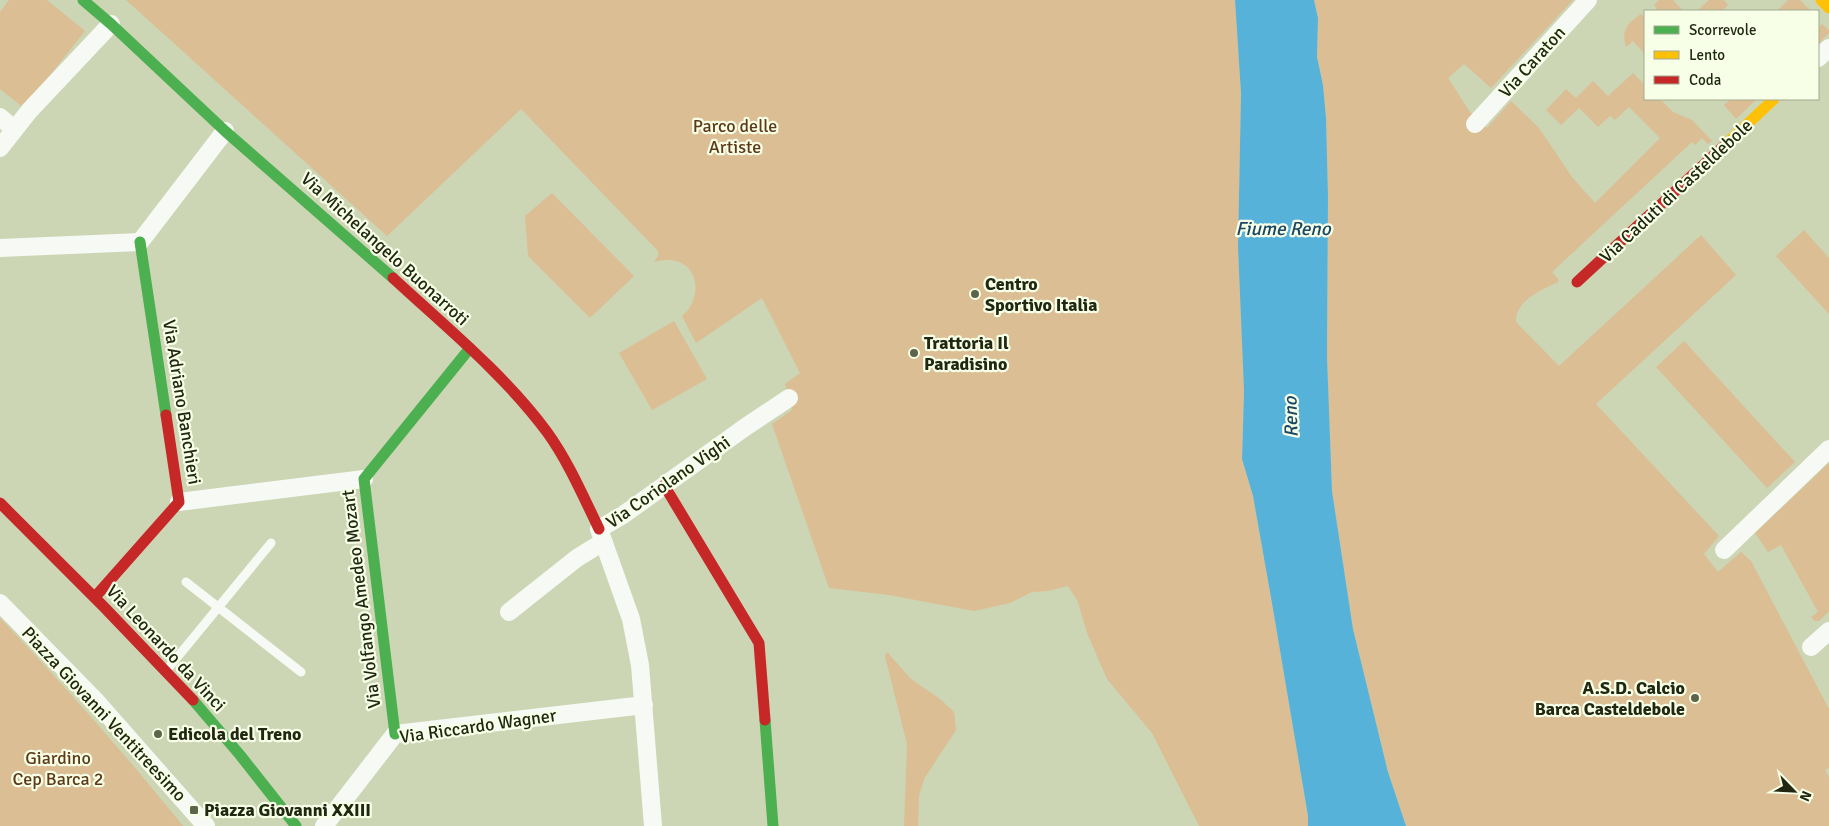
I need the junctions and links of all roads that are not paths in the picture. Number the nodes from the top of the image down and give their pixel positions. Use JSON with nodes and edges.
{"nodes":[{"id":1,"x":83,"y":0,"type":"edge"},
{"id":2,"x":1588,"y":0,"type":"edge"},
{"id":3,"x":1821,"y":0,"type":"edge"},
{"id":4,"x":1829,"y":8,"type":"edge"},
{"id":5,"x":111,"y":24,"type":"junction"},
{"id":6,"x":1829,"y":48,"type":"edge"},
{"id":7,"x":1819,"y":57,"type":"edge"},
{"id":8,"x":1773,"y":100,"type":"edge"},
{"id":9,"x":0,"y":117,"type":"edge"},
{"id":10,"x":1475,"y":124,"type":"dead end"},
{"id":11,"x":14,"y":129,"type":"junction"},
{"id":12,"x":225,"y":131,"type":"junction"},
{"id":13,"x":0,"y":148,"type":"edge"},
{"id":14,"x":140,"y":242,"type":"junction"},
{"id":15,"x":0,"y":248,"type":"edge"},
{"id":16,"x":1577,"y":282,"type":"dead end"},
{"id":17,"x":470,"y":348,"type":"junction"},
{"id":18,"x":788,"y":398,"type":"dead end"},
{"id":19,"x":1829,"y":450,"type":"edge"},
{"id":20,"x":364,"y":479,"type":"junction"},
{"id":21,"x":664,"y":485,"type":"junction"},
{"id":22,"x":179,"y":502,"type":"junction"},
{"id":23,"x":0,"y":503,"type":"edge"},
{"id":24,"x":601,"y":535,"type":"junction"},
{"id":25,"x":271,"y":543,"type":"dead end"},
{"id":26,"x":1724,"y":550,"type":"dead end"},
{"id":27,"x":186,"y":582,"type":"dead end"},
{"id":28,"x":95,"y":597,"type":"junction"},
{"id":29,"x":0,"y":603,"type":"edge"},
{"id":30,"x":218,"y":608,"type":"junction"},
{"id":31,"x":509,"y":612,"type":"dead end"},
{"id":32,"x":1829,"y":631,"type":"edge"},
{"id":33,"x":1811,"y":647,"type":"dead end"},
{"id":34,"x":166,"y":671,"type":"junction"},
{"id":35,"x":302,"y":672,"type":"dead end"},
{"id":36,"x":644,"y":705,"type":"junction"},
{"id":37,"x":395,"y":734,"type":"junction"},
{"id":38,"x":206,"y":826,"type":"edge"},
{"id":39,"x":296,"y":826,"type":"edge"},
{"id":40,"x":324,"y":826,"type":"edge"},
{"id":41,"x":653,"y":826,"type":"edge"},
{"id":42,"x":773,"y":826,"type":"edge"}],
"edges":[{"from":1,"to":5,"type":"street","name":"Via Michelangelo Buonarroti"},
{"from":2,"to":10,"type":"street","name":"Via Caraton"},
{"from":3,"to":4,"type":"street"},
{"from":5,"to":11,"type":"street"},
{"from":5,"to":12,"type":"street","name":"Via Michelangelo Buonarroti"},
{"from":6,"to":7,"type":"street"},
{"from":8,"to":16,"type":"street","name":"Via Caduti di Casteldebole"},
{"from":9,"to":11,"type":"street"},
{"from":11,"to":13,"type":"street"},
{"from":12,"to":14,"type":"street"},
{"from":12,"to":17,"type":"street","name":"Via Michelangelo Buonarroti"},
{"from":14,"to":15,"type":"street"},
{"from":14,"to":22,"type":"street","name":"Via Adriano Banchieri"},
{"from":17,"to":20,"type":"street","name":"Via Volfango Amedeo Mozart"},
{"from":17,"to":24,"type":"street","name":"Via Michelangelo Buonarroti"},
{"from":18,"to":21,"type":"street","name":"Via Coriolano Vighi"},
{"from":19,"to":26,"type":"street"},
{"from":20,"to":22,"type":"street"},
{"from":20,"to":37,"type":"street","name":"Via Volfango Amedeo Mozart"},
{"from":21,"to":24,"type":"street","name":"Via Coriolano Vighi"},
{"from":21,"to":42,"type":"street"},
{"from":22,"to":28,"type":"street","name":"Via Adriano Banchieri"},
{"from":23,"to":28,"type":"street","name":"Via Leonardo da Vinci"},
{"from":24,"to":31,"type":"street"},
{"from":24,"to":36,"type":"street","name":"Via Coriolano Vighi"},
{"from":25,"to":30,"type":"lane"},
{"from":27,"to":30,"type":"lane"},
{"from":28,"to":34,"type":"street","name":"Via Leonardo da Vinci"},
{"from":29,"to":38,"type":"street","name":"Piazza Giovanni Ventitreesimo"},
{"from":30,"to":34,"type":"lane"},
{"from":30,"to":35,"type":"lane"},
{"from":32,"to":33,"type":"street"},
{"from":34,"to":39,"type":"street","name":"Via Leonardo da Vinci"},
{"from":36,"to":37,"type":"street","name":"Via Riccardo Wagner"},
{"from":36,"to":41,"type":"street","name":"Via Coriolano Vighi"},
{"from":37,"to":40,"type":"street","name":"Via Riccardo Wagner"}]}
